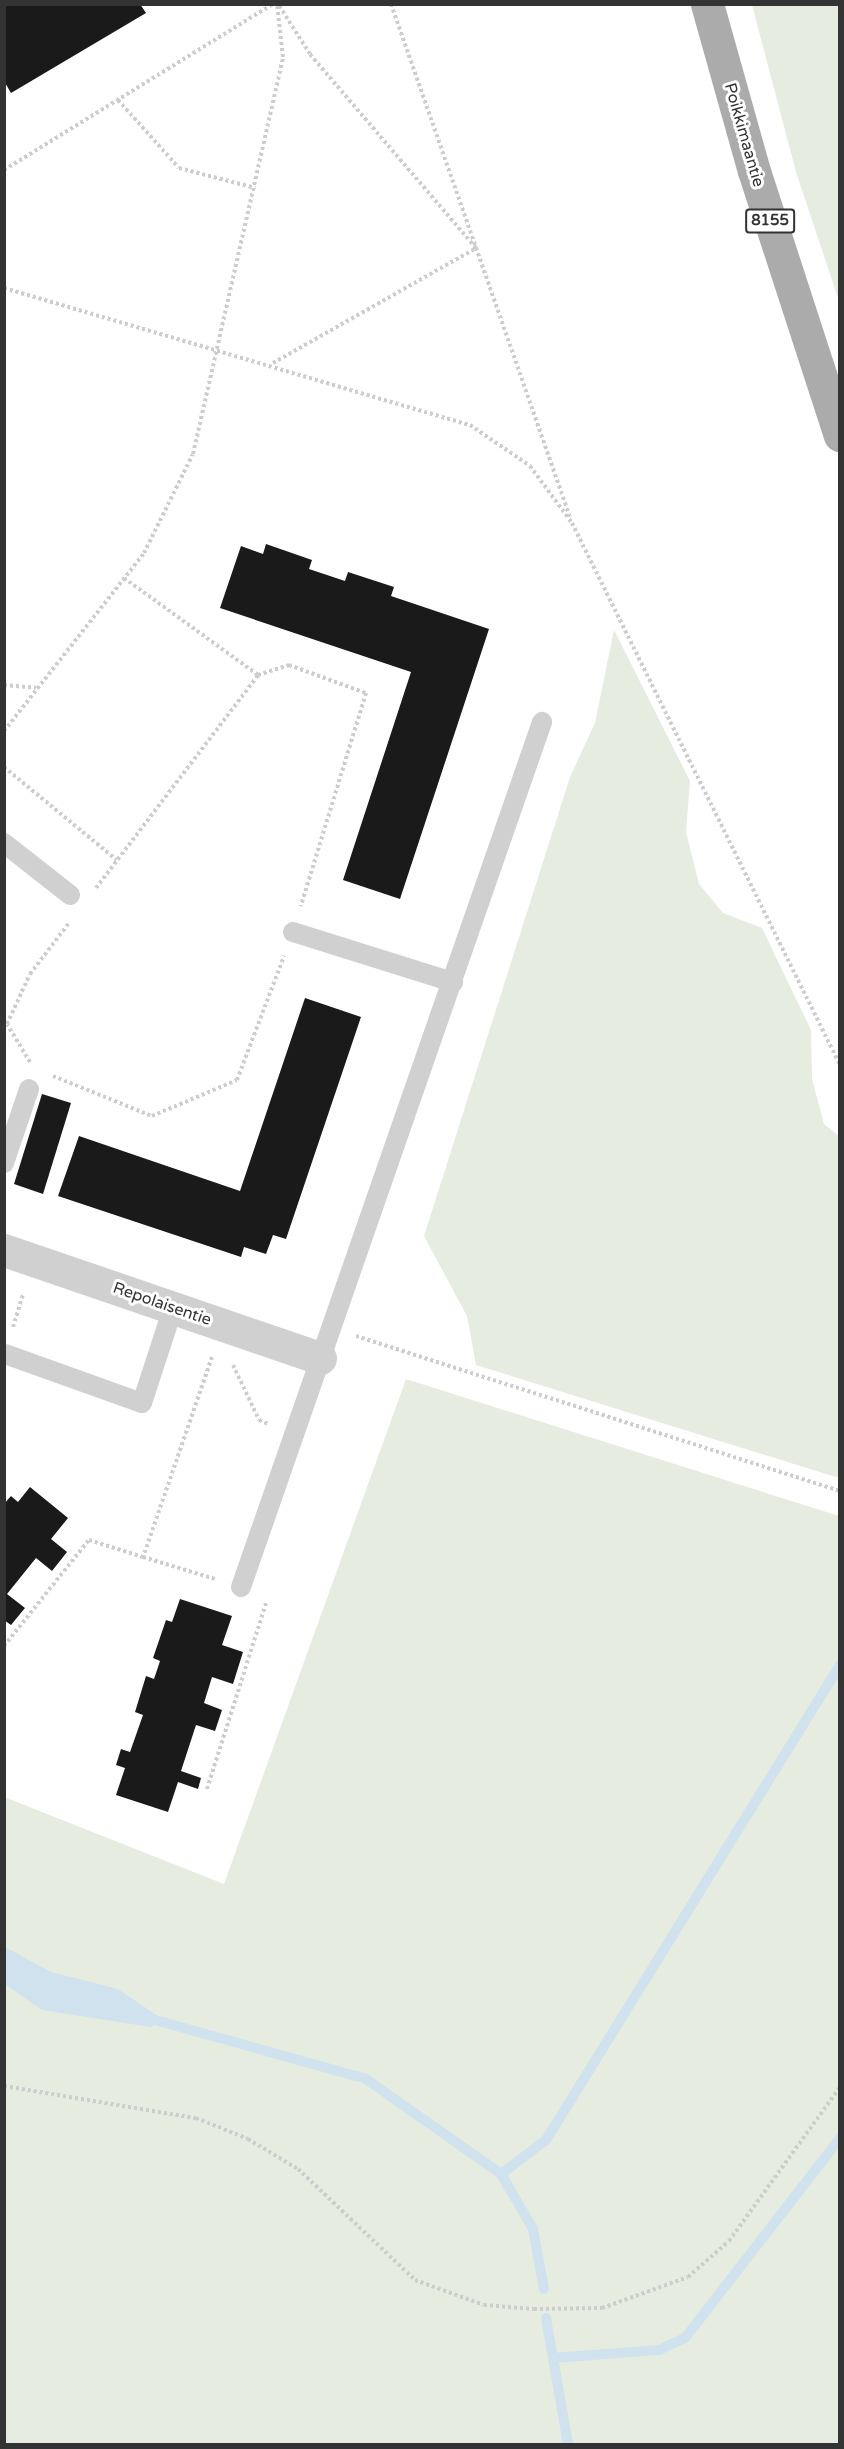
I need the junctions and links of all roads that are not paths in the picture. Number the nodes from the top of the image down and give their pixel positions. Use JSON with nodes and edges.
{"nodes":[{"id":1,"x":707,"y":4,"type":"edge"},
{"id":2,"x":840,"y":435,"type":"edge"},
{"id":3,"x":542,"y":722,"type":"dead end"},
{"id":4,"x":4,"y":843,"type":"edge"},
{"id":5,"x":79,"y":896,"type":"road end"},
{"id":6,"x":293,"y":932,"type":"road end"},
{"id":7,"x":453,"y":982,"type":"junction"},
{"id":8,"x":29,"y":1089,"type":"dead end"},
{"id":9,"x":4,"y":1163,"type":"edge"},
{"id":10,"x":4,"y":1250,"type":"edge"},
{"id":11,"x":174,"y":1308,"type":"junction"},
{"id":12,"x":5,"y":1354,"type":"edge"},
{"id":13,"x":320,"y":1358,"type":"junction"},
{"id":14,"x":241,"y":1587,"type":"road end"}],
"edges":[{"from":1,"to":2,"type":"main road","name":"Poikkimaantie","number":"8155"},
{"from":3,"to":7,"type":"lane"},
{"from":4,"to":5,"type":"lane"},
{"from":6,"to":7,"type":"lane"},
{"from":7,"to":13,"type":"lane"},
{"from":8,"to":9,"type":"lane"},
{"from":10,"to":11,"type":"street","name":"Repolaisentie"},
{"from":11,"to":12,"type":"lane"},
{"from":11,"to":13,"type":"street","name":"Repolaisentie"},
{"from":13,"to":14,"type":"lane"}]}
